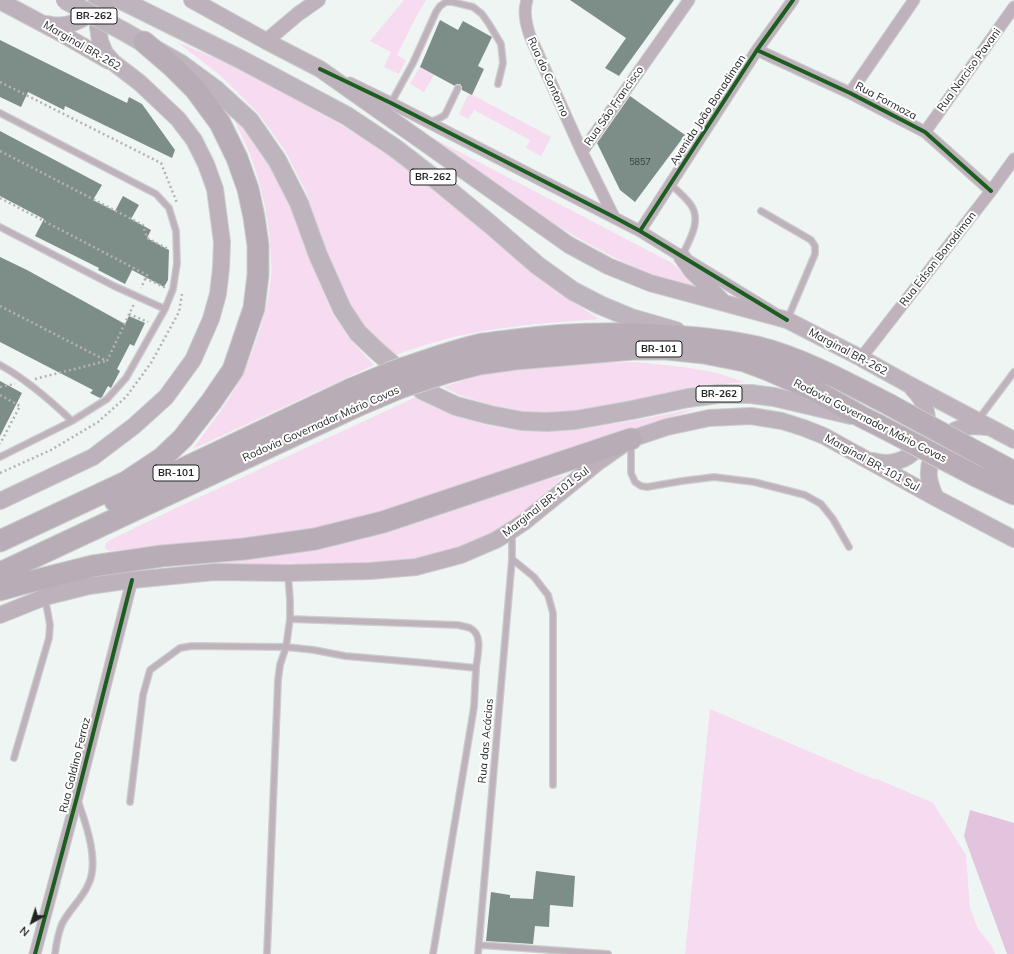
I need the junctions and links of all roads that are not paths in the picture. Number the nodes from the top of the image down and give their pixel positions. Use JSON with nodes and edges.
{"nodes":[{"id":1,"x":65,"y":0,"type":"edge"},
{"id":2,"x":98,"y":0,"type":"edge"},
{"id":3,"x":110,"y":0,"type":"edge"},
{"id":4,"x":121,"y":0,"type":"edge"},
{"id":5,"x":192,"y":0,"type":"edge"},
{"id":6,"x":318,"y":0,"type":"edge"},
{"id":7,"x":527,"y":0,"type":"edge"},
{"id":8,"x":793,"y":0,"type":"edge"},
{"id":9,"x":914,"y":0,"type":"edge"},
{"id":10,"x":0,"y":1,"type":"edge"},
{"id":11,"x":685,"y":1,"type":"edge"},
{"id":12,"x":1014,"y":7,"type":"edge"},
{"id":13,"x":38,"y":21,"type":"junction"},
{"id":14,"x":266,"y":41,"type":"junction"},
{"id":15,"x":144,"y":42,"type":"junction"},
{"id":16,"x":757,"y":50,"type":"junction"},
{"id":17,"x":320,"y":69,"type":"junction"},
{"id":18,"x":126,"y":71,"type":"junction"},
{"id":19,"x":498,"y":84,"type":"dead end"},
{"id":20,"x":458,"y":88,"type":"dead end"},
{"id":21,"x":850,"y":93,"type":"junction"},
{"id":22,"x":391,"y":103,"type":"junction"},
{"id":23,"x":0,"y":114,"type":"edge"},
{"id":24,"x":430,"y":122,"type":"junction"},
{"id":25,"x":925,"y":132,"type":"junction"},
{"id":26,"x":582,"y":152,"type":"junction"},
{"id":27,"x":1014,"y":159,"type":"edge"},
{"id":28,"x":670,"y":184,"type":"junction"},
{"id":29,"x":991,"y":191,"type":"junction"},
{"id":30,"x":761,"y":211,"type":"dead end"},
{"id":31,"x":614,"y":217,"type":"junction"},
{"id":32,"x":0,"y":227,"type":"edge"},
{"id":33,"x":640,"y":231,"type":"junction"},
{"id":34,"x":682,"y":257,"type":"junction"},
{"id":35,"x":724,"y":303,"type":"junction"},
{"id":36,"x":166,"y":309,"type":"junction"},
{"id":37,"x":787,"y":320,"type":"junction"},
{"id":38,"x":702,"y":338,"type":"junction"},
{"id":39,"x":861,"y":358,"type":"junction"},
{"id":40,"x":0,"y":365,"type":"edge"},
{"id":41,"x":441,"y":365,"type":"junction"},
{"id":42,"x":1014,"y":372,"type":"edge"},
{"id":43,"x":908,"y":384,"type":"junction"},
{"id":44,"x":354,"y":397,"type":"junction"},
{"id":45,"x":72,"y":421,"type":"junction"},
{"id":46,"x":871,"y":421,"type":"junction"},
{"id":47,"x":977,"y":421,"type":"junction"},
{"id":48,"x":991,"y":428,"type":"junction"},
{"id":49,"x":631,"y":439,"type":"junction"},
{"id":50,"x":1014,"y":440,"type":"edge"},
{"id":51,"x":0,"y":457,"type":"edge"},
{"id":52,"x":870,"y":461,"type":"junction"},
{"id":53,"x":1014,"y":472,"type":"edge"},
{"id":54,"x":1014,"y":494,"type":"edge"},
{"id":55,"x":936,"y":498,"type":"junction"},
{"id":56,"x":0,"y":501,"type":"edge"},
{"id":57,"x":512,"y":530,"type":"junction"},
{"id":58,"x":1014,"y":539,"type":"edge"},
{"id":59,"x":0,"y":541,"type":"edge"},
{"id":60,"x":849,"y":547,"type":"dead end"},
{"id":61,"x":0,"y":555,"type":"edge"},
{"id":62,"x":512,"y":559,"type":"junction"},
{"id":63,"x":0,"y":573,"type":"edge"},
{"id":64,"x":288,"y":573,"type":"junction"},
{"id":65,"x":132,"y":580,"type":"junction"},
{"id":66,"x":0,"y":590,"type":"edge"},
{"id":67,"x":44,"y":598,"type":"junction"},
{"id":68,"x":0,"y":614,"type":"edge"},
{"id":69,"x":290,"y":619,"type":"junction"},
{"id":70,"x":286,"y":647,"type":"junction"},
{"id":71,"x":476,"y":668,"type":"junction"},
{"id":72,"x":14,"y":758,"type":"dead end"},
{"id":73,"x":553,"y":785,"type":"dead end"},
{"id":74,"x":77,"y":797,"type":"junction"},
{"id":75,"x":130,"y":802,"type":"dead end"},
{"id":76,"x":479,"y":945,"type":"junction"},
{"id":77,"x":35,"y":954,"type":"edge"},
{"id":78,"x":55,"y":954,"type":"edge"},
{"id":79,"x":267,"y":954,"type":"edge"},
{"id":80,"x":433,"y":954,"type":"edge"},
{"id":81,"x":478,"y":954,"type":"edge"},
{"id":82,"x":608,"y":954,"type":"edge"}],
"edges":[{"from":1,"to":15,"type":"main road","number":"BR-262","bridge":true},
{"from":2,"to":13,"type":"main road"},
{"from":3,"to":18,"type":"main road"},
{"from":4,"to":38,"type":"main road","number":"BR-262"},
{"from":5,"to":14,"type":"main road"},
{"from":6,"to":14,"type":"street"},
{"from":7,"to":26,"type":"street","name":"Rua do Contorno"},
{"from":8,"to":16,"type":"street","name":"Avenida João Bonadiman"},
{"from":9,"to":21,"type":"street"},
{"from":10,"to":13,"type":"main road"},
{"from":11,"to":26,"type":"street","name":"Rua São Francisco"},
{"from":12,"to":25,"type":"street","name":"Rua Narciso Pavani"},
{"from":13,"to":18,"type":"main road","name":"Marginal BR-262"},
{"from":14,"to":17,"type":"main road","name":"Marginal BR-262"},
{"from":15,"to":46,"type":"main road","number":"BR-262"},
{"from":15,"to":59,"type":"highway"},
{"from":16,"to":21,"type":"street","name":"Rua Formoza"},
{"from":16,"to":28,"type":"street","name":"Avenida João Bonadiman"},
{"from":17,"to":22,"type":"street"},
{"from":17,"to":35,"type":"main road","name":"Marginal BR-262"},
{"from":18,"to":56,"type":"main road"},
{"from":19,"to":22,"type":"lane"},
{"from":20,"to":24,"type":"lane"},
{"from":21,"to":25,"type":"street","name":"Rua Formoza"},
{"from":22,"to":24,"type":"street"},
{"from":23,"to":36,"type":"lane"},
{"from":24,"to":31,"type":"street"},
{"from":25,"to":29,"type":"street","name":"Rua Formoza"},
{"from":26,"to":31,"type":"street","name":"Rua São Francisco"},
{"from":27,"to":29,"type":"street","name":"Rua Edson Bonadiman"},
{"from":28,"to":33,"type":"street","name":"Avenida João Bonadiman"},
{"from":28,"to":34,"type":"lane"},
{"from":29,"to":39,"type":"street","name":"Rua Edson Bonadiman"},
{"from":30,"to":37,"type":"lane"},
{"from":31,"to":33,"type":"street"},
{"from":32,"to":36,"type":"lane"},
{"from":33,"to":34,"type":"street"},
{"from":34,"to":35,"type":"main road"},
{"from":34,"to":37,"type":"street"},
{"from":35,"to":37,"type":"main road","name":"Marginal BR-262"},
{"from":36,"to":45,"type":"lane"},
{"from":37,"to":39,"type":"main road","name":"Marginal BR-262"},
{"from":38,"to":41,"type":"highway","name":"Rodovia Governador Mário Covas","number":"BR-101"},
{"from":38,"to":53,"type":"highway","name":"Rodovia Governador Mário Covas","number":"BR-101","bridge":true},
{"from":39,"to":43,"type":"main road","name":"Marginal BR-262"},
{"from":40,"to":45,"type":"lane"},
{"from":41,"to":44,"type":"highway","name":"Rodovia Governador Mário Covas","number":"BR-101","bridge":true},
{"from":41,"to":46,"type":"highway","name":"Rodovia Governador Mário Covas","number":"BR-101"},
{"from":42,"to":47,"type":"lane"},
{"from":43,"to":47,"type":"main road","name":"Marginal BR-262"},
{"from":43,"to":52,"type":"main road"},
{"from":44,"to":61,"type":"highway","name":"Rodovia Governador Mário Covas","number":"BR-101"},
{"from":44,"to":63,"type":"highway","name":"Rodovia Governador Mário Covas","number":"BR-101"},
{"from":45,"to":51,"type":"lane"},
{"from":46,"to":54,"type":"highway","name":"Rodovia Governador Mário Covas","number":"BR-101","bridge":true},
{"from":47,"to":48,"type":"main road","name":"Marginal BR-262"},
{"from":48,"to":50,"type":"main road","name":"Marginal BR-262"},
{"from":48,"to":55,"type":"main road"},
{"from":49,"to":52,"type":"main road","name":"Marginal BR-101 Sul"},
{"from":49,"to":57,"type":"main road","name":"Marginal BR-101 Sul"},
{"from":49,"to":60,"type":"lane"},
{"from":49,"to":66,"type":"highway"},
{"from":52,"to":55,"type":"main road","name":"Marginal BR-101 Sul"},
{"from":55,"to":58,"type":"main road","name":"Marginal BR-101 Sul"},
{"from":57,"to":62,"type":"lane","name":"Rua das Acácias"},
{"from":57,"to":64,"type":"main road","name":"Marginal BR-101 Sul"},
{"from":62,"to":73,"type":"lane"},
{"from":62,"to":76,"type":"lane","name":"Rua das Acácias"},
{"from":64,"to":65,"type":"main road","name":"Marginal BR-101 Sul"},
{"from":64,"to":69,"type":"lane"},
{"from":65,"to":67,"type":"main road","name":"Marginal BR-101 Sul"},
{"from":65,"to":74,"type":"street","name":"Rua Galdino Ferraz"},
{"from":67,"to":68,"type":"main road","name":"Marginal BR-101 Sul"},
{"from":67,"to":72,"type":"lane"},
{"from":69,"to":70,"type":"lane"},
{"from":69,"to":71,"type":"lane"},
{"from":70,"to":71,"type":"lane"},
{"from":70,"to":75,"type":"lane"},
{"from":70,"to":79,"type":"lane"},
{"from":71,"to":80,"type":"lane"},
{"from":74,"to":77,"type":"street","name":"Rua Galdino Ferraz"},
{"from":74,"to":78,"type":"lane"},
{"from":76,"to":81,"type":"lane","name":"Rua das Acácias"},
{"from":76,"to":82,"type":"lane"}]}
